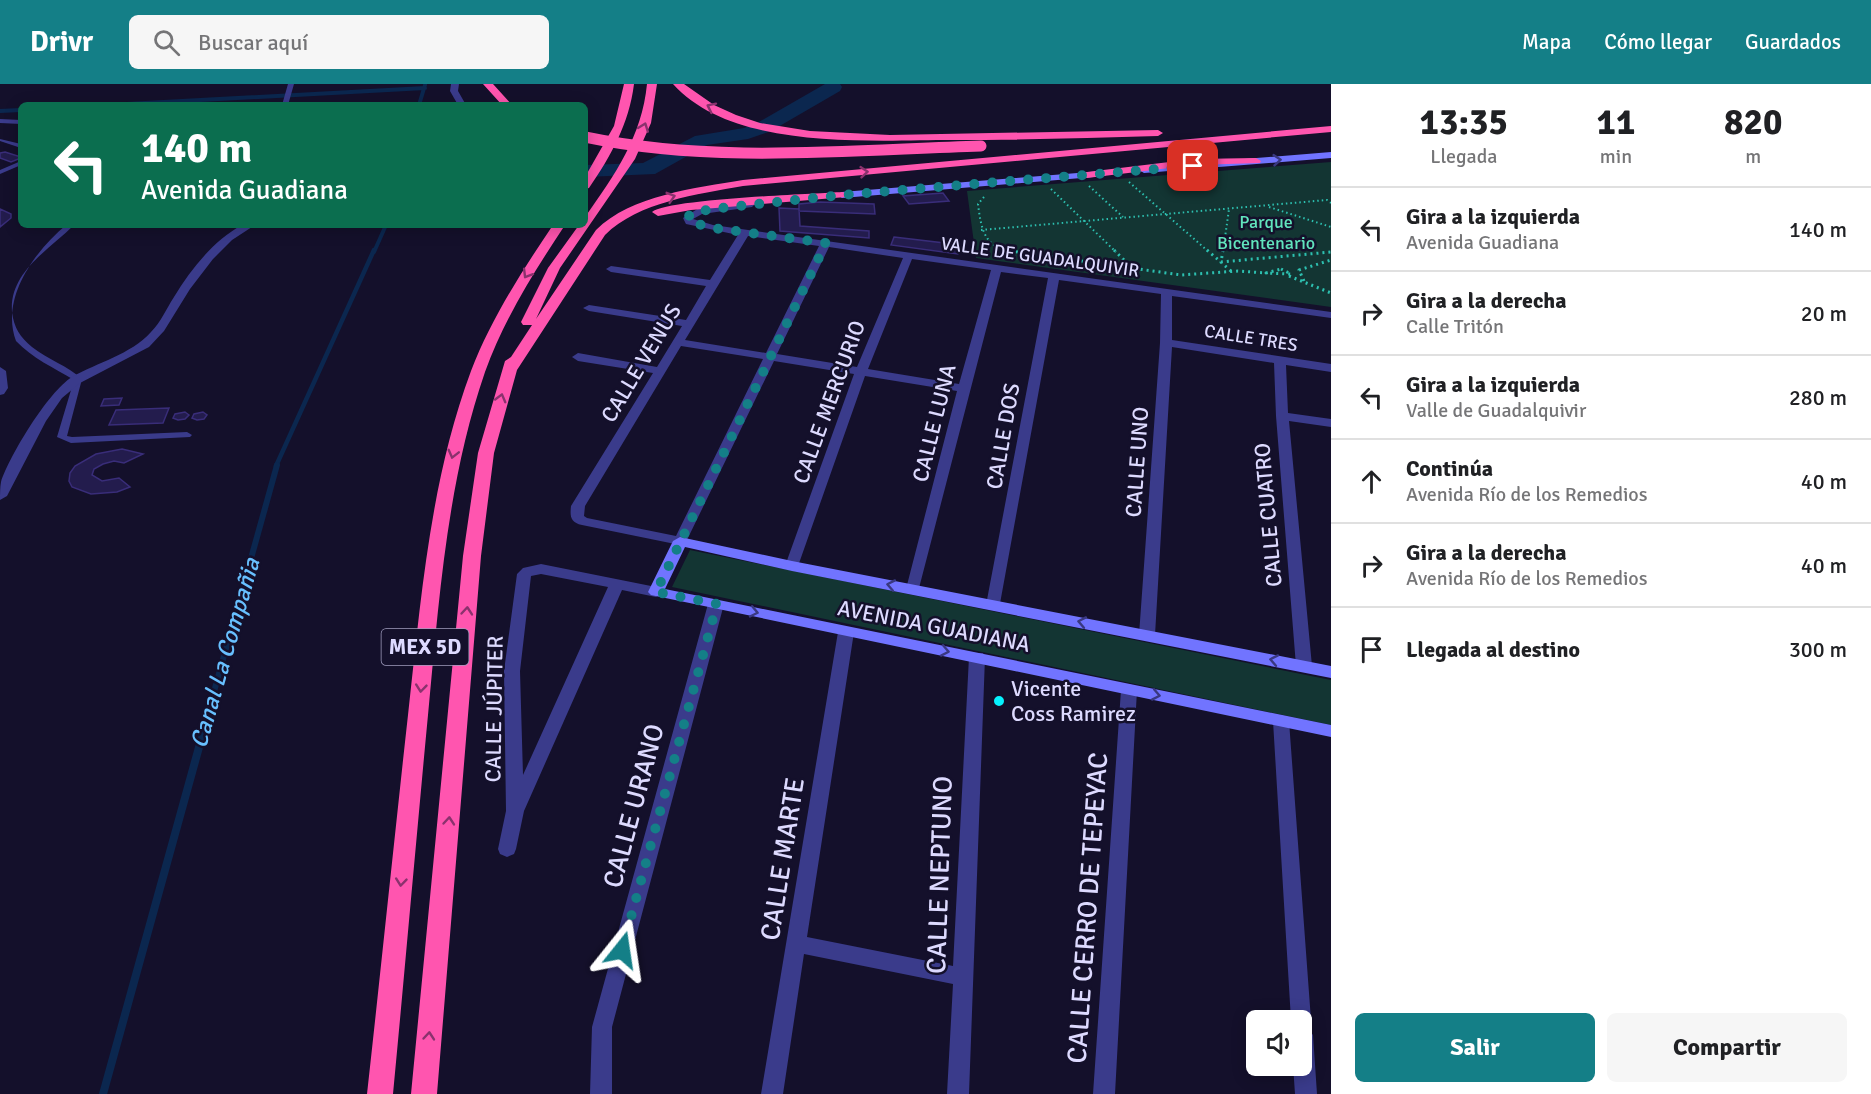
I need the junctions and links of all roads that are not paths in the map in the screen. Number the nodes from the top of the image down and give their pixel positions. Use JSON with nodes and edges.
{"nodes":[{"id":1,"x":291,"y":84,"type":"edge"},
{"id":2,"x":455,"y":84,"type":"edge"},
{"id":3,"x":488,"y":84,"type":"edge"},
{"id":4,"x":629,"y":84,"type":"edge"},
{"id":5,"x":652,"y":84,"type":"edge"},
{"id":6,"x":678,"y":84,"type":"edge"},
{"id":7,"x":286,"y":102,"type":"edge"},
{"id":8,"x":460,"y":102,"type":"edge"},
{"id":9,"x":504,"y":102,"type":"edge"},
{"id":10,"x":0,"y":121,"type":"edge"},
{"id":11,"x":18,"y":122,"type":"edge"},
{"id":12,"x":1331,"y":122,"type":"edge"},
{"id":13,"x":1331,"y":129,"type":"edge"},
{"id":14,"x":1331,"y":134,"type":"edge"},
{"id":15,"x":1184,"y":137,"type":"junction"},
{"id":16,"x":588,"y":138,"type":"edge"},
{"id":17,"x":2,"y":140,"type":"dead end"},
{"id":18,"x":588,"y":144,"type":"edge"},
{"id":19,"x":18,"y":145,"type":"edge"},
{"id":20,"x":980,"y":149,"type":"junction"},
{"id":21,"x":1331,"y":155,"type":"edge"},
{"id":22,"x":1256,"y":161,"type":"junction"},
{"id":23,"x":1194,"y":162,"type":"junction"},
{"id":24,"x":18,"y":165,"type":"edge"},
{"id":25,"x":0,"y":172,"type":"edge"},
{"id":26,"x":1087,"y":175,"type":"junction"},
{"id":27,"x":588,"y":181,"type":"edge"},
{"id":28,"x":842,"y":195,"type":"junction"},
{"id":29,"x":588,"y":221,"type":"edge"},
{"id":30,"x":66,"y":228,"type":"edge"},
{"id":31,"x":245,"y":228,"type":"edge"},
{"id":32,"x":557,"y":228,"type":"edge"},
{"id":33,"x":583,"y":228,"type":"edge"},
{"id":34,"x":745,"y":232,"type":"junction"},
{"id":35,"x":591,"y":243,"type":"junction"},
{"id":36,"x":826,"y":243,"type":"junction"},
{"id":37,"x":909,"y":255,"type":"junction"},
{"id":38,"x":997,"y":267,"type":"junction"},
{"id":39,"x":611,"y":269,"type":"dead end"},
{"id":40,"x":1054,"y":275,"type":"junction"},
{"id":41,"x":713,"y":284,"type":"junction"},
{"id":42,"x":1167,"y":292,"type":"junction"},
{"id":43,"x":589,"y":308,"type":"dead end"},
{"id":44,"x":1331,"y":315,"type":"edge"},
{"id":45,"x":688,"y":324,"type":"junction"},
{"id":46,"x":678,"y":342,"type":"junction"},
{"id":47,"x":1166,"y":343,"type":"junction"},
{"id":48,"x":769,"y":356,"type":"junction"},
{"id":49,"x":578,"y":357,"type":"dead end"},
{"id":50,"x":1280,"y":360,"type":"junction"},
{"id":51,"x":1331,"y":368,"type":"edge"},
{"id":52,"x":0,"y":371,"type":"edge"},
{"id":53,"x":662,"y":371,"type":"junction"},
{"id":54,"x":861,"y":371,"type":"junction"},
{"id":55,"x":508,"y":372,"type":"junction"},
{"id":56,"x":78,"y":379,"type":"junction"},
{"id":57,"x":964,"y":388,"type":"junction"},
{"id":58,"x":0,"y":391,"type":"edge"},
{"id":59,"x":1282,"y":416,"type":"junction"},
{"id":60,"x":1331,"y":423,"type":"edge"},
{"id":61,"x":187,"y":435,"type":"dead end"},
{"id":62,"x":0,"y":496,"type":"edge"},
{"id":63,"x":576,"y":517,"type":"joint"},
{"id":64,"x":680,"y":541,"type":"junction"},
{"id":65,"x":792,"y":566,"type":"junction"},
{"id":66,"x":528,"y":571,"type":"joint"},
{"id":67,"x":617,"y":584,"type":"junction"},
{"id":68,"x":913,"y":589,"type":"junction"},
{"id":69,"x":656,"y":592,"type":"junction"},
{"id":70,"x":717,"y":604,"type":"junction"},
{"id":71,"x":994,"y":604,"type":"junction"},
{"id":72,"x":846,"y":632,"type":"junction"},
{"id":73,"x":1147,"y":634,"type":"junction"},
{"id":74,"x":977,"y":657,"type":"junction"},
{"id":75,"x":1304,"y":666,"type":"junction"},
{"id":76,"x":1331,"y":672,"type":"edge"},
{"id":77,"x":1129,"y":690,"type":"junction"},
{"id":78,"x":1281,"y":721,"type":"junction"},
{"id":79,"x":1331,"y":731,"type":"edge"},
{"id":80,"x":515,"y":811,"type":"junction"},
{"id":81,"x":507,"y":849,"type":"dead end"},
{"id":82,"x":797,"y":944,"type":"junction"},
{"id":83,"x":963,"y":977,"type":"junction"},
{"id":84,"x":1300,"y":1010,"type":"edge"},
{"id":85,"x":1305,"y":1076,"type":"edge"},
{"id":86,"x":380,"y":1094,"type":"edge"},
{"id":87,"x":424,"y":1094,"type":"edge"},
{"id":88,"x":601,"y":1094,"type":"edge"},
{"id":89,"x":772,"y":1094,"type":"edge"},
{"id":90,"x":958,"y":1094,"type":"edge"},
{"id":91,"x":1104,"y":1094,"type":"edge"},
{"id":92,"x":1306,"y":1094,"type":"edge"}],
"edges":[{"from":1,"to":7,"type":"lane"},
{"from":2,"to":8,"type":"street"},
{"from":3,"to":9,"type":"highway"},
{"from":4,"to":27,"type":"highway"},
{"from":29,"to":5,"type":"highway","number":"MEX 5D","one_way":true},
{"from":15,"to":6,"type":"highway","one_way":true},
{"from":10,"to":11,"type":"lane"},
{"from":12,"to":15,"type":"highway"},
{"from":13,"to":15,"type":"highway"},
{"from":14,"to":23,"type":"highway"},
{"from":15,"to":20,"type":"highway"},
{"from":35,"to":15,"type":"highway","one_way":true},
{"from":16,"to":20,"type":"highway","bridge":true},
{"from":17,"to":19,"type":"lane"},
{"from":18,"to":20,"type":"highway","bridge":true},
{"from":22,"to":21,"type":"street","one_way":true},
{"from":22,"to":23,"type":"highway"},
{"from":22,"to":26,"type":"street"},
{"from":23,"to":26,"type":"highway"},
{"from":24,"to":25,"type":"lane"},
{"from":26,"to":28,"type":"street"},
{"from":28,"to":34,"type":"street","name":"VALLE DE GUADALQUIVIR"},
{"from":28,"to":35,"type":"highway"},
{"from":30,"to":56,"type":"lane"},
{"from":31,"to":56,"type":"street"},
{"from":32,"to":86,"type":"highway","number":"MEX 5D","one_way":true},
{"from":33,"to":55,"type":"highway","number":"MEX 5D"},
{"from":34,"to":36,"type":"street","name":"VALLE DE GUADALQUIVIR"},
{"from":34,"to":41,"type":"street","name":"CALLE VENUS"},
{"from":35,"to":55,"type":"highway"},
{"from":36,"to":37,"type":"street","name":"VALLE DE GUADALQUIVIR"},
{"from":36,"to":48,"type":"street"},
{"from":37,"to":38,"type":"street","name":"VALLE DE GUADALQUIVIR"},
{"from":37,"to":54,"type":"street","name":"CALLE MERCURIO"},
{"from":38,"to":40,"type":"street","name":"VALLE DE GUADALQUIVIR"},
{"from":38,"to":57,"type":"street","name":"CALLE LUNA"},
{"from":39,"to":41,"type":"street"},
{"from":40,"to":42,"type":"street","name":"VALLE DE GUADALQUIVIR"},
{"from":40,"to":71,"type":"street","name":"CALLE DOS"},
{"from":41,"to":45,"type":"street","name":"CALLE VENUS"},
{"from":42,"to":44,"type":"street","name":"VALLE DE GUADALQUIVIR"},
{"from":42,"to":47,"type":"street","name":"CALLE UNO"},
{"from":43,"to":45,"type":"street"},
{"from":45,"to":46,"type":"street","name":"CALLE VENUS"},
{"from":46,"to":48,"type":"street"},
{"from":46,"to":53,"type":"street","name":"CALLE VENUS"},
{"from":47,"to":50,"type":"street","name":"CALLE TRES"},
{"from":47,"to":73,"type":"street","name":"CALLE UNO"},
{"from":48,"to":54,"type":"street"},
{"from":48,"to":64,"type":"street"},
{"from":49,"to":53,"type":"street"},
{"from":50,"to":51,"type":"street","name":"CALLE TRES"},
{"from":50,"to":59,"type":"street","name":"CALLE CUATRO"},
{"from":52,"to":58,"type":"street"},
{"from":53,"to":63,"type":"street","name":"CALLE VENUS"},
{"from":54,"to":57,"type":"street"},
{"from":54,"to":65,"type":"street","name":"CALLE MERCURIO"},
{"from":87,"to":55,"type":"highway","number":"MEX 5D","one_way":true},
{"from":56,"to":61,"type":"lane"},
{"from":56,"to":62,"type":"street"},
{"from":57,"to":68,"type":"street","name":"CALLE LUNA"},
{"from":59,"to":60,"type":"street"},
{"from":59,"to":75,"type":"street","name":"CALLE CUATRO"},
{"from":63,"to":64,"type":"street","name":"AVENIDA GUADIANA"},
{"from":64,"to":65,"type":"street","name":"AVENIDA GUADIANA"},
{"from":64,"to":69,"type":"street"},
{"from":68,"to":65,"type":"street","name":"AVENIDA GUADIANA","one_way":true},
{"from":66,"to":67,"type":"street","name":"AVENIDA GUADIANA"},
{"from":66,"to":80,"type":"street","name":"CALLE JÚPITER"},
{"from":67,"to":69,"type":"street","name":"AVENIDA GUADIANA"},
{"from":67,"to":80,"type":"street"},
{"from":68,"to":71,"type":"street","name":"AVENIDA GUADIANA"},
{"from":69,"to":70,"type":"street","name":"AVENIDA GUADIANA"},
{"from":70,"to":72,"type":"street","name":"AVENIDA GUADIANA","one_way":true},
{"from":70,"to":88,"type":"street","name":"CALLE URANO"},
{"from":73,"to":71,"type":"street","name":"AVENIDA GUADIANA","one_way":true},
{"from":72,"to":74,"type":"street","name":"AVENIDA GUADIANA","one_way":true},
{"from":72,"to":82,"type":"street","name":"CALLE MARTE"},
{"from":75,"to":73,"type":"street","name":"AVENIDA GUADIANA","one_way":true},
{"from":74,"to":77,"type":"street","name":"AVENIDA GUADIANA"},
{"from":74,"to":83,"type":"street","name":"CALLE NEPTUNO"},
{"from":75,"to":76,"type":"street","name":"AVENIDA GUADIANA"},
{"from":77,"to":78,"type":"street","name":"AVENIDA GUADIANA","one_way":true},
{"from":77,"to":91,"type":"street","name":"CALLE CERRO DE TEPEYAC"},
{"from":78,"to":79,"type":"street","name":"AVENIDA GUADIANA"},
{"from":78,"to":84,"type":"street"},
{"from":80,"to":81,"type":"street","name":"CALLE JÚPITER"},
{"from":82,"to":83,"type":"street"},
{"from":82,"to":89,"type":"street","name":"CALLE MARTE"},
{"from":83,"to":90,"type":"street","name":"CALLE NEPTUNO"},
{"from":85,"to":92,"type":"street"}]}
